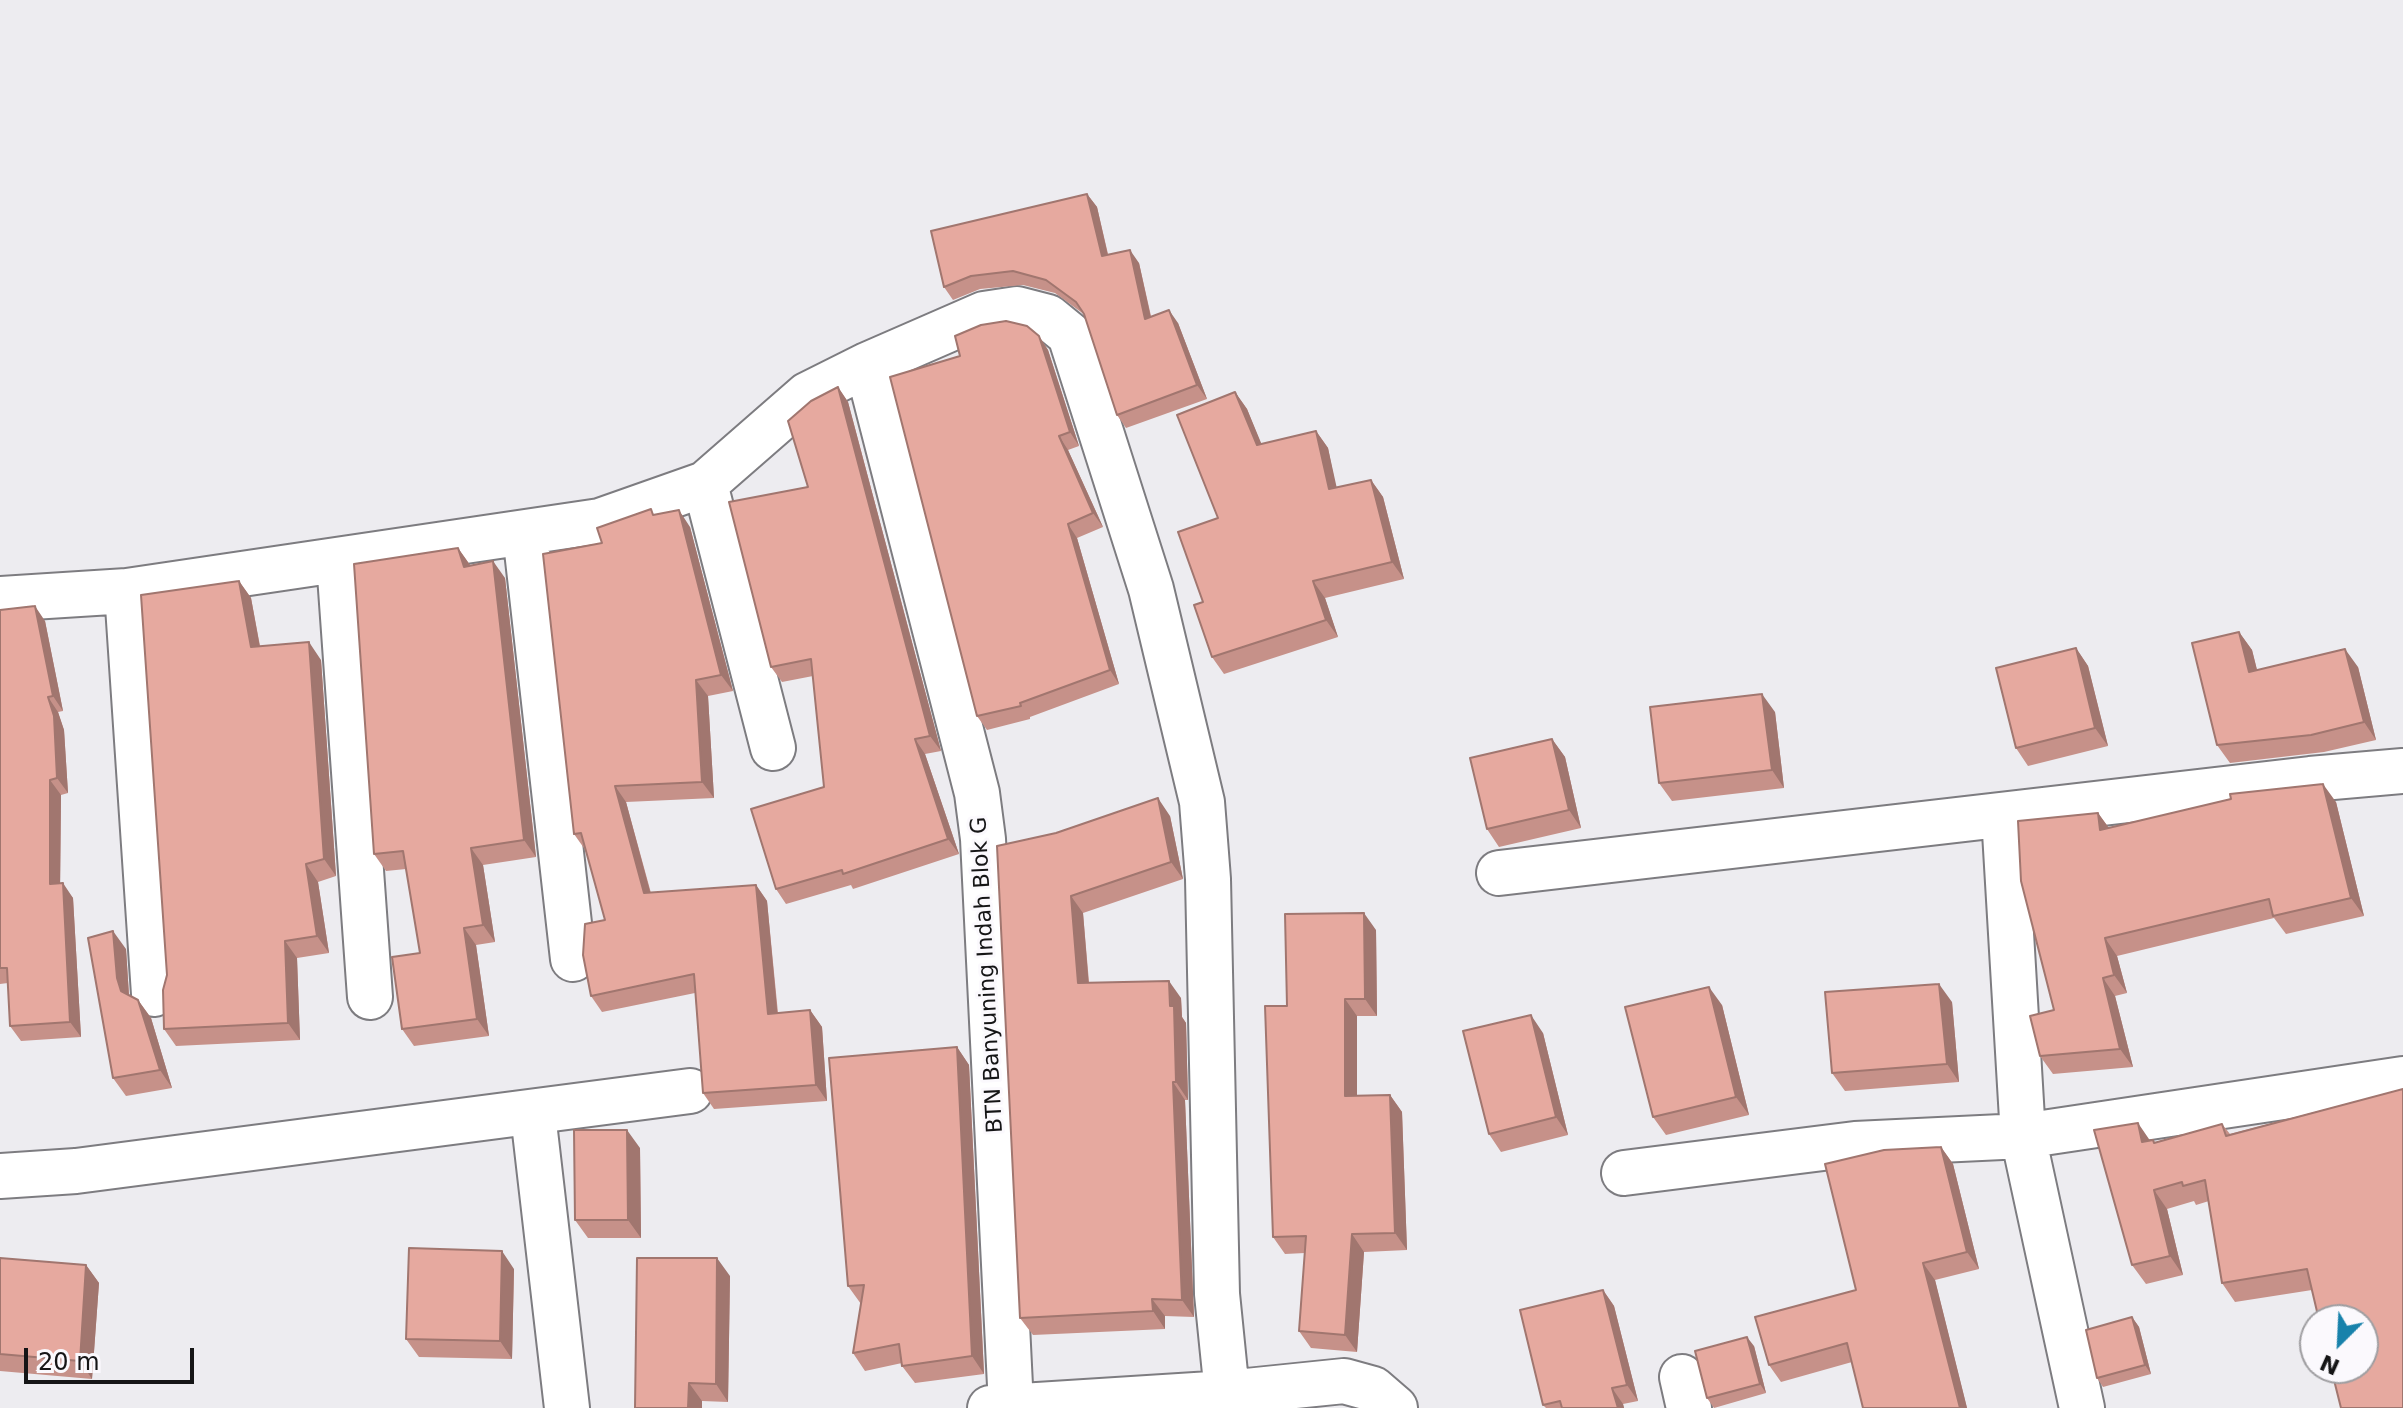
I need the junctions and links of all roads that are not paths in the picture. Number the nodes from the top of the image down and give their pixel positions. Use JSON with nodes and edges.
{"nodes":[{"id":1,"x":867,"y":365,"type":"junction"},
{"id":2,"x":705,"y":484,"type":"junction"},
{"id":3,"x":525,"y":533,"type":"junction"},
{"id":4,"x":339,"y":561,"type":"junction"},
{"id":5,"x":127,"y":591,"type":"junction"},
{"id":6,"x":0,"y":599,"type":"edge"},
{"id":7,"x":773,"y":748,"type":"dead end"},
{"id":8,"x":2403,"y":771,"type":"edge"},
{"id":9,"x":2004,"y":815,"type":"junction"},
{"id":10,"x":1499,"y":873,"type":"dead end"},
{"id":11,"x":573,"y":959,"type":"dead end"},
{"id":12,"x":154,"y":994,"type":"dead end"},
{"id":13,"x":370,"y":997,"type":"dead end"},
{"id":14,"x":2403,"y":1079,"type":"edge"},
{"id":15,"x":690,"y":1091,"type":"dead end"},
{"id":16,"x":533,"y":1114,"type":"junction"},
{"id":17,"x":2023,"y":1136,"type":"junction"},
{"id":18,"x":1624,"y":1173,"type":"dead end"},
{"id":19,"x":0,"y":1176,"type":"edge"},
{"id":20,"x":1227,"y":1393,"type":"junction"},
{"id":21,"x":1166,"y":1402,"type":"edge"},
{"id":22,"x":1000,"y":1407,"type":"edge"},
{"id":23,"x":567,"y":1408,"type":"edge"},
{"id":24,"x":1395,"y":1408,"type":"edge"},
{"id":25,"x":2082,"y":1408,"type":"edge"}],
"edges":[{"from":1,"to":2,"type":"street"},
{"from":1,"to":20,"type":"street"},
{"from":1,"to":22,"type":"street","name":"BTN Banyuning Indah Blok G"},
{"from":2,"to":3,"type":"street"},
{"from":2,"to":7,"type":"street"},
{"from":3,"to":4,"type":"street"},
{"from":3,"to":11,"type":"street"},
{"from":4,"to":5,"type":"street"},
{"from":4,"to":13,"type":"street"},
{"from":5,"to":6,"type":"street"},
{"from":5,"to":12,"type":"street"},
{"from":8,"to":9,"type":"street"},
{"from":9,"to":10,"type":"street"},
{"from":9,"to":17,"type":"street"},
{"from":14,"to":17,"type":"street"},
{"from":15,"to":16,"type":"street"},
{"from":16,"to":19,"type":"street"},
{"from":16,"to":23,"type":"street"},
{"from":17,"to":18,"type":"street"},
{"from":17,"to":25,"type":"street"},
{"from":20,"to":21,"type":"street"},
{"from":20,"to":24,"type":"street"},
{"from":21,"to":22,"type":"street"}]}
